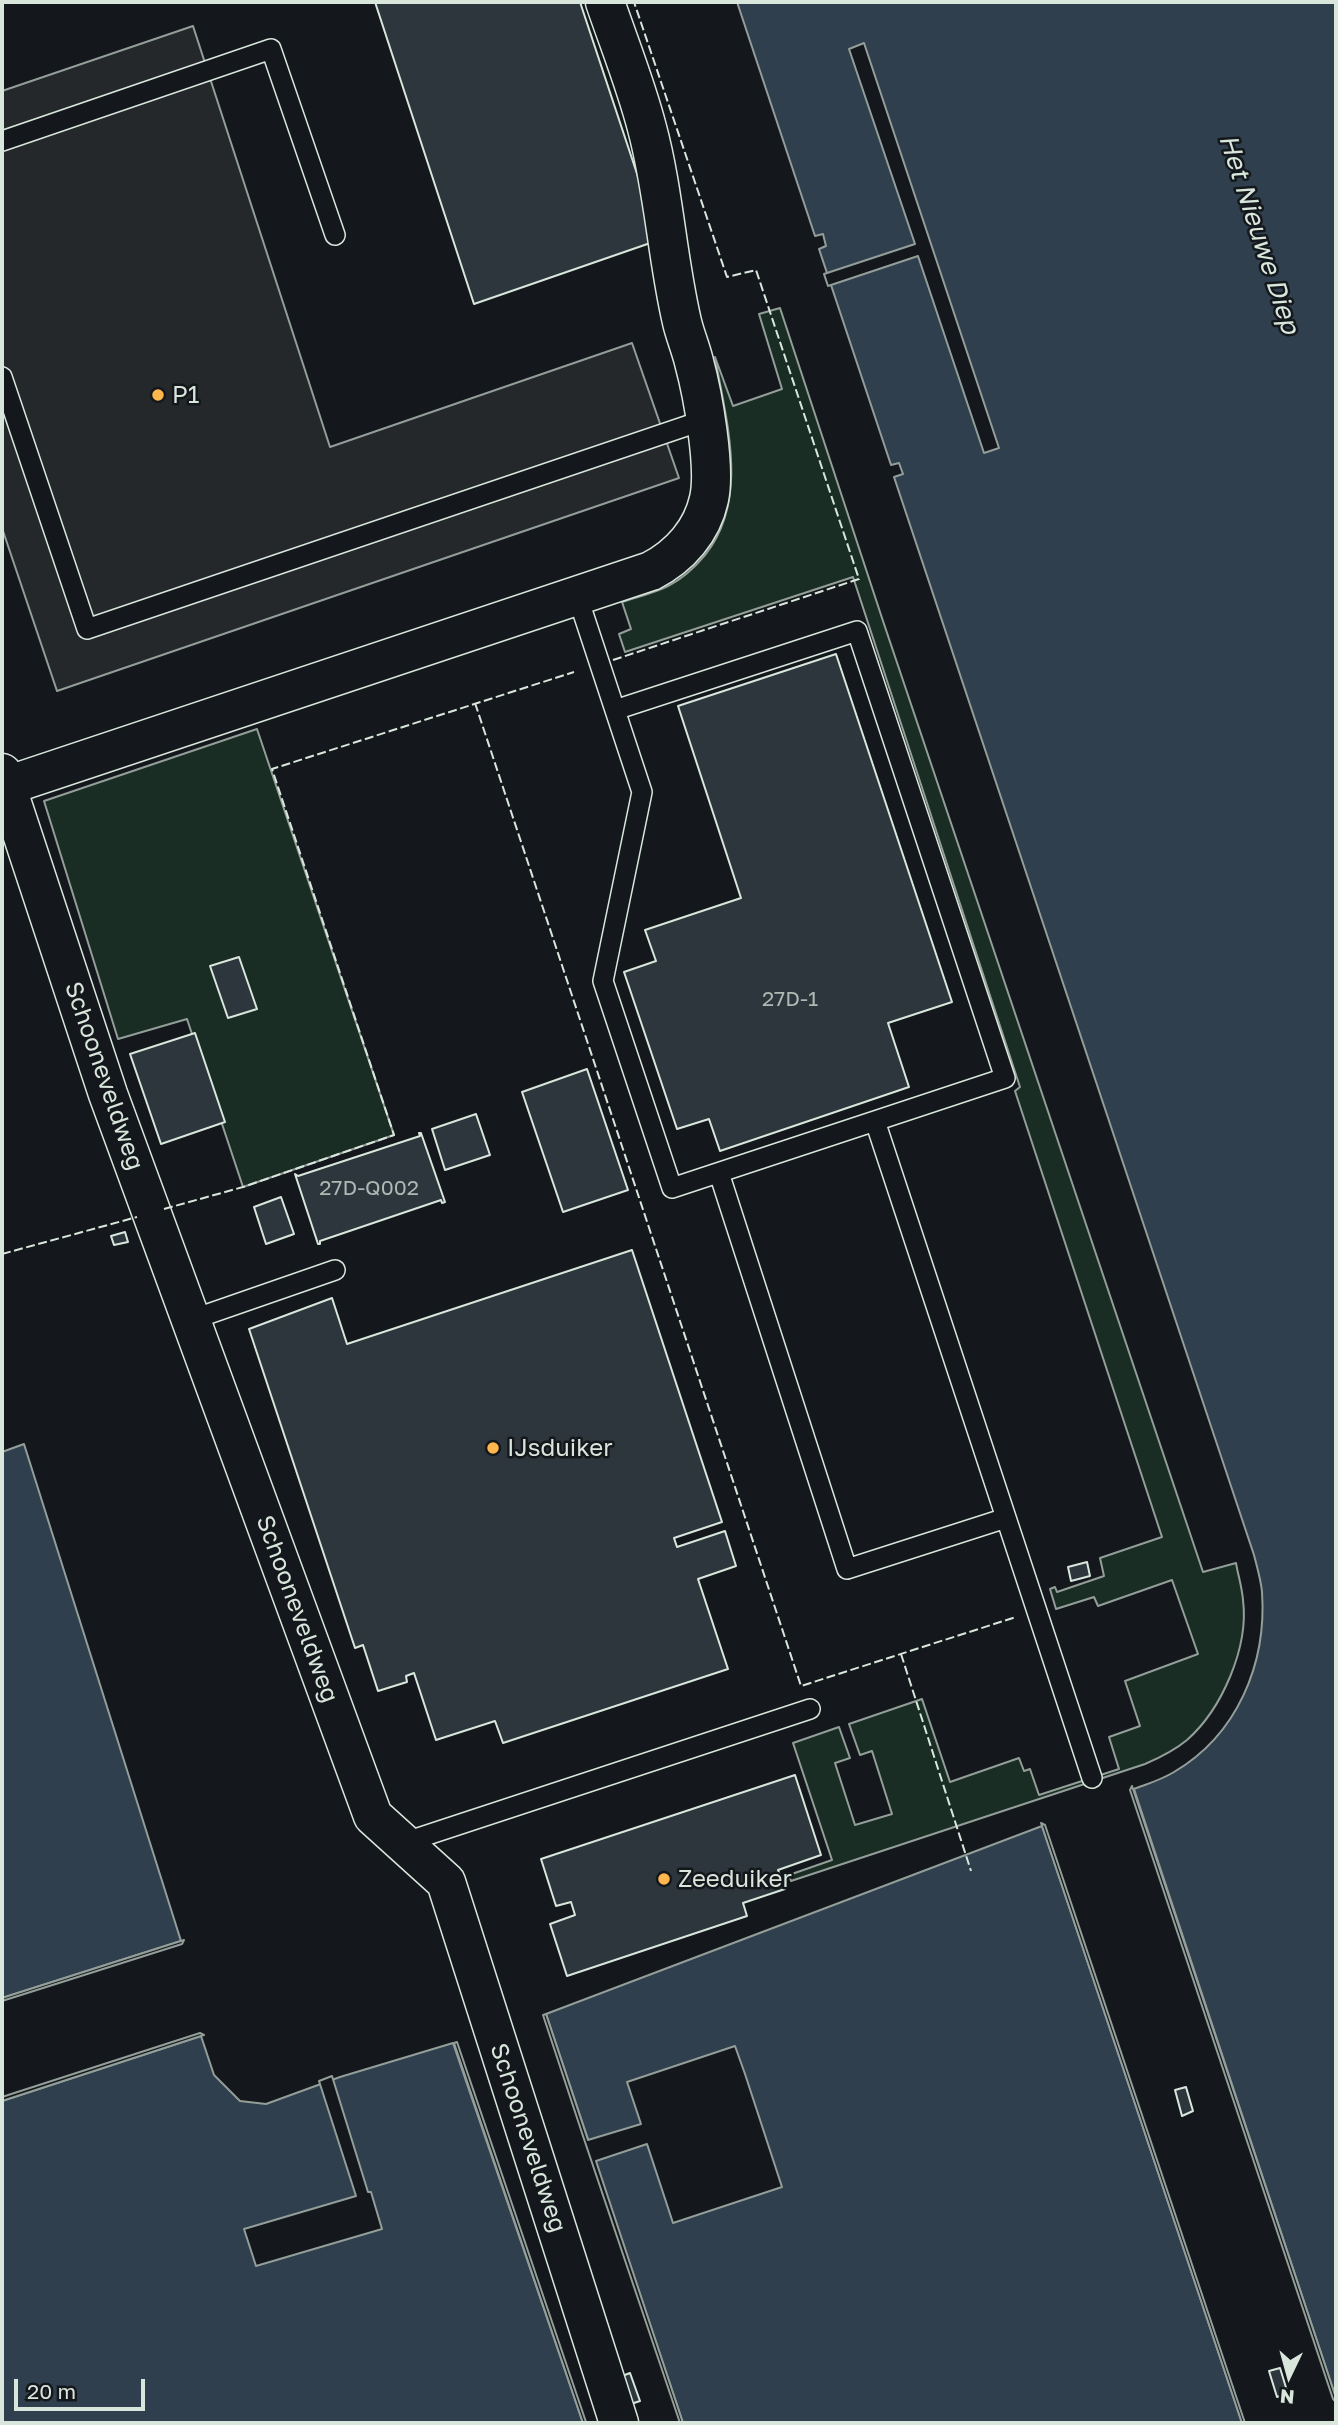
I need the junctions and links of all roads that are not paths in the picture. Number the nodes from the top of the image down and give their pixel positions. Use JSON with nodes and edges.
{"nodes":[{"id":1,"x":605,"y":2,"type":"edge"},
{"id":2,"x":2,"y":141,"type":"edge"},
{"id":3,"x":335,"y":235,"type":"dead end"},
{"id":4,"x":2,"y":377,"type":"edge"},
{"id":5,"x":704,"y":421,"type":"junction"},
{"id":6,"x":577,"y":595,"type":"junction"},
{"id":7,"x":615,"y":710,"type":"junction"},
{"id":8,"x":4,"y":780,"type":"edge"},
{"id":9,"x":875,"y":1121,"type":"junction"},
{"id":10,"x":719,"y":1172,"type":"junction"},
{"id":11,"x":335,"y":1270,"type":"dead end"},
{"id":12,"x":191,"y":1320,"type":"junction"},
{"id":13,"x":1006,"y":1518,"type":"junction"},
{"id":14,"x":810,"y":1709,"type":"dead end"},
{"id":15,"x":1091,"y":1778,"type":"dead end"},
{"id":16,"x":403,"y":1843,"type":"junction"},
{"id":17,"x":618,"y":2423,"type":"edge"}],
"edges":[{"from":1,"to":5,"type":"street"},
{"from":2,"to":3,"type":"lane"},
{"from":4,"to":5,"type":"lane"},
{"from":5,"to":6,"type":"street"},
{"from":6,"to":7,"type":"lane"},
{"from":6,"to":8,"type":"street"},
{"from":7,"to":9,"type":"lane"},
{"from":7,"to":10,"type":"lane"},
{"from":8,"to":12,"type":"street","name":"Schooneveldweg"},
{"from":9,"to":10,"type":"lane"},
{"from":9,"to":13,"type":"lane"},
{"from":10,"to":13,"type":"lane"},
{"from":11,"to":12,"type":"lane"},
{"from":12,"to":16,"type":"street","name":"Schooneveldweg"},
{"from":13,"to":15,"type":"lane"},
{"from":14,"to":16,"type":"lane"},
{"from":16,"to":17,"type":"street","name":"Schooneveldweg"}]}
